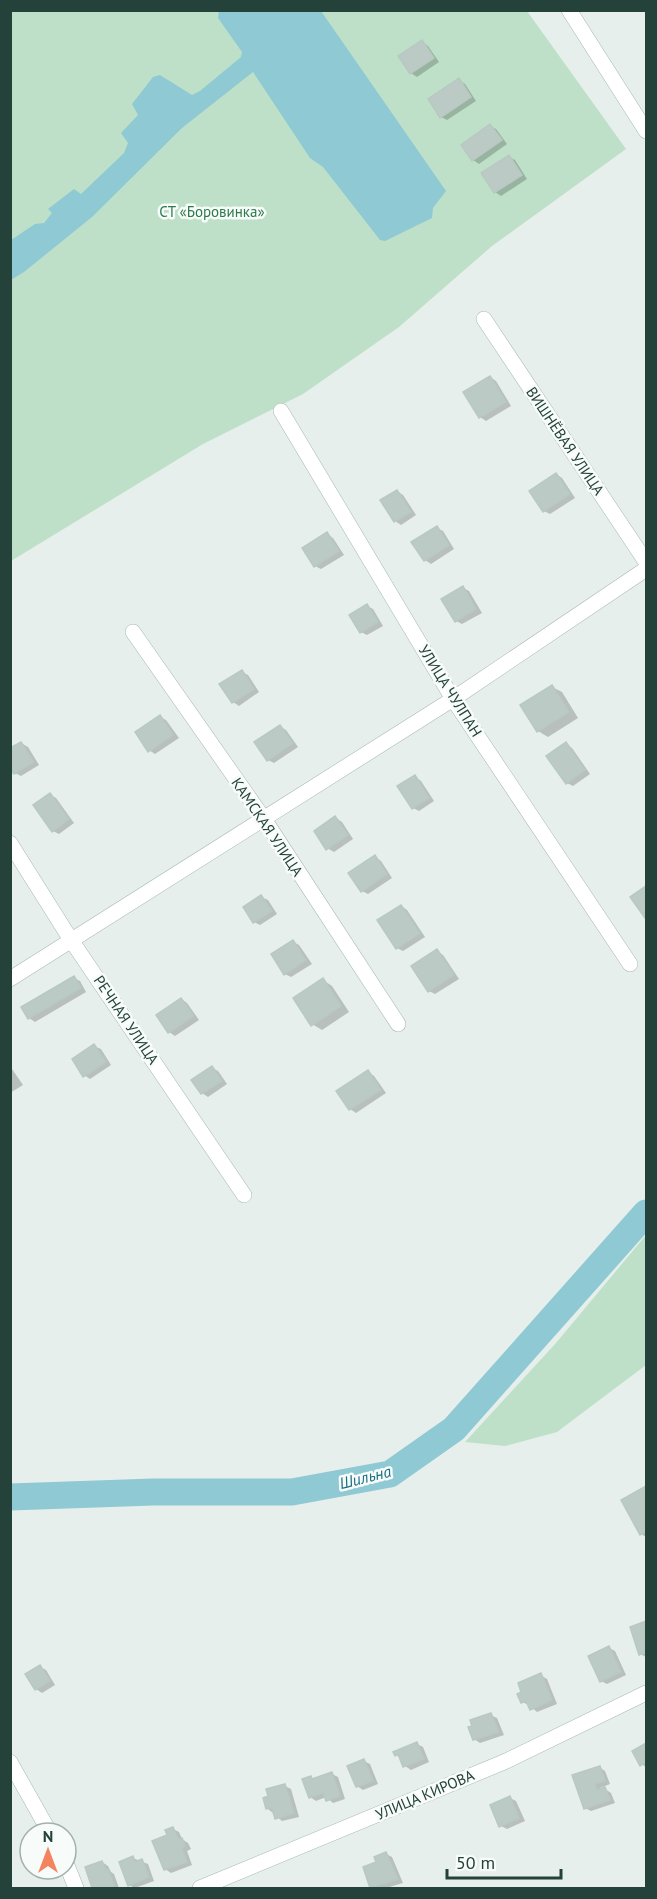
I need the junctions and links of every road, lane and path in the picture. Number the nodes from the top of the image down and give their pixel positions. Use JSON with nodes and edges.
{"nodes":[{"id":1,"x":569,"y":10,"type":"edge"},
{"id":2,"x":646,"y":131,"type":"edge"},
{"id":3,"x":484,"y":320,"type":"dead end"},
{"id":4,"x":281,"y":411,"type":"dead end"},
{"id":5,"x":646,"y":562,"type":"edge"},
{"id":6,"x":646,"y":569,"type":"edge"},
{"id":7,"x":133,"y":632,"type":"dead end"},
{"id":8,"x":453,"y":699,"type":"junction"},
{"id":9,"x":264,"y":819,"type":"junction"},
{"id":10,"x":10,"y":843,"type":"edge"},
{"id":11,"x":71,"y":940,"type":"junction"},
{"id":12,"x":630,"y":964,"type":"dead end"},
{"id":13,"x":10,"y":980,"type":"edge"},
{"id":14,"x":398,"y":1024,"type":"dead end"},
{"id":15,"x":244,"y":1196,"type":"dead end"},
{"id":16,"x":646,"y":1693,"type":"edge"},
{"id":17,"x":10,"y":1762,"type":"edge"},
{"id":18,"x":43,"y":1821,"type":"edge"},
{"id":19,"x":200,"y":1888,"type":"edge"}],
"edges":[{"from":1,"to":2,"type":"street"},
{"from":3,"to":5,"type":"street","name":"ВИШНЁВАЯ УЛИЦА"},
{"from":4,"to":8,"type":"street","name":"УЛИЦА ЧУЛПАН"},
{"from":6,"to":8,"type":"street"},
{"from":7,"to":9,"type":"street","name":"КАМСКАЯ УЛИЦА"},
{"from":8,"to":9,"type":"street"},
{"from":8,"to":12,"type":"street","name":"УЛИЦА ЧУЛПАН"},
{"from":9,"to":11,"type":"street"},
{"from":9,"to":14,"type":"street","name":"КАМСКАЯ УЛИЦА"},
{"from":10,"to":11,"type":"street","name":"РЕЧНАЯ УЛИЦА"},
{"from":11,"to":13,"type":"street"},
{"from":11,"to":15,"type":"street","name":"РЕЧНАЯ УЛИЦА"},
{"from":16,"to":19,"type":"street","name":"УЛИЦА КИРОВА"},
{"from":17,"to":18,"type":"street"}]}
